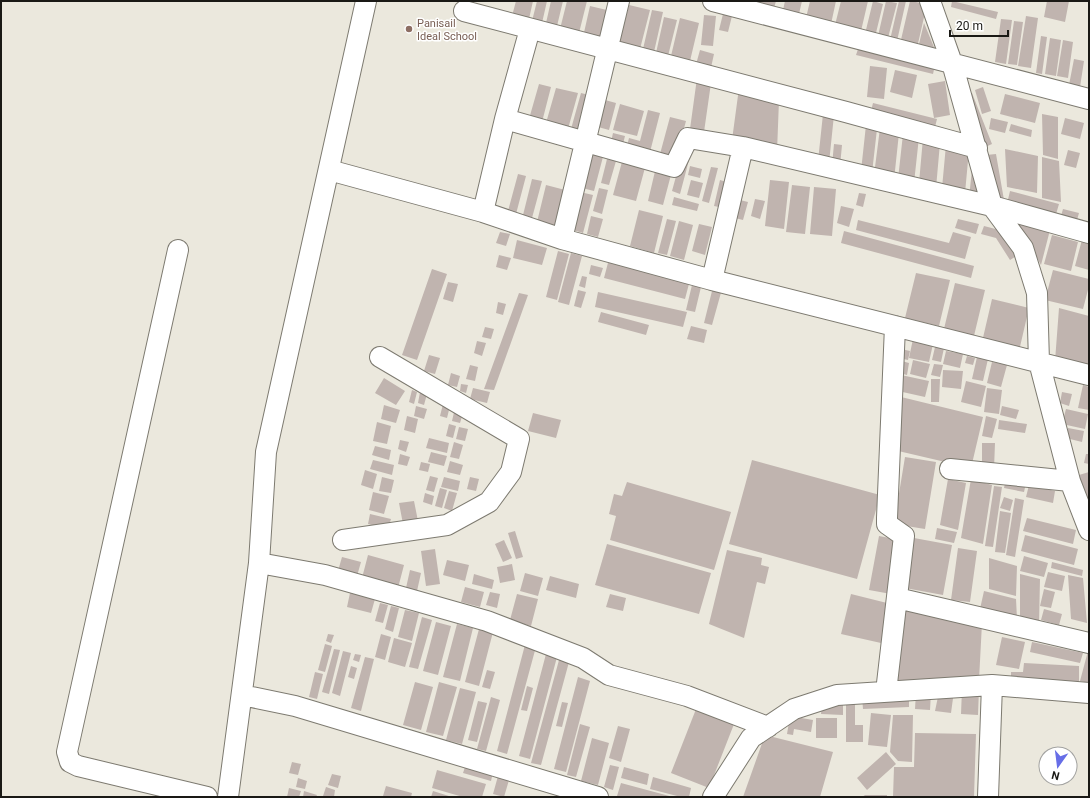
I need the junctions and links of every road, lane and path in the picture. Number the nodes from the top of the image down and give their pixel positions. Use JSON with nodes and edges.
{"nodes":[{"id":1,"x":366,"y":1,"type":"edge"},
{"id":2,"x":619,"y":1,"type":"edge"},
{"id":3,"x":713,"y":1,"type":"edge"},
{"id":4,"x":930,"y":1,"type":"edge"},
{"id":5,"x":464,"y":11,"type":"dead end"},
{"id":6,"x":530,"y":29,"type":"junction"},
{"id":7,"x":607,"y":50,"type":"junction"},
{"id":8,"x":952,"y":63,"type":"junction"},
{"id":9,"x":1089,"y":99,"type":"edge"},
{"id":10,"x":505,"y":119,"type":"junction"},
{"id":11,"x":585,"y":143,"type":"junction"},
{"id":12,"x":743,"y":147,"type":"junction"},
{"id":13,"x":977,"y":148,"type":"junction"},
{"id":14,"x":329,"y":170,"type":"junction"},
{"id":15,"x":992,"y":206,"type":"junction"},
{"id":16,"x":483,"y":212,"type":"junction"},
{"id":17,"x":1089,"y":232,"type":"edge"},
{"id":18,"x":562,"y":239,"type":"junction"},
{"id":19,"x":178,"y":250,"type":"dead end"},
{"id":20,"x":712,"y":280,"type":"junction"},
{"id":21,"x":895,"y":326,"type":"junction"},
{"id":22,"x":380,"y":356,"type":"dead end"},
{"id":23,"x":1039,"y":362,"type":"junction"},
{"id":24,"x":1089,"y":375,"type":"edge"},
{"id":25,"x":950,"y":469,"type":"dead end"},
{"id":26,"x":1070,"y":481,"type":"junction"},
{"id":27,"x":1089,"y":530,"type":"edge"},
{"id":28,"x":343,"y":540,"type":"dead end"},
{"id":29,"x":259,"y":563,"type":"junction"},
{"id":30,"x":897,"y":598,"type":"junction"},
{"id":31,"x":1089,"y":642,"type":"edge"},
{"id":32,"x":992,"y":685,"type":"junction"},
{"id":33,"x":886,"y":692,"type":"junction"},
{"id":34,"x":1089,"y":693,"type":"edge"},
{"id":35,"x":242,"y":695,"type":"junction"},
{"id":36,"x":768,"y":726,"type":"junction"},
{"id":37,"x":207,"y":797,"type":"edge"},
{"id":38,"x":228,"y":797,"type":"edge"},
{"id":39,"x":598,"y":797,"type":"edge"},
{"id":40,"x":713,"y":797,"type":"edge"},
{"id":41,"x":988,"y":797,"type":"edge"}],
"edges":[{"from":1,"to":14,"type":"street"},
{"from":2,"to":7,"type":"street"},
{"from":3,"to":8,"type":"street"},
{"from":4,"to":8,"type":"street"},
{"from":5,"to":6,"type":"street"},
{"from":6,"to":7,"type":"street"},
{"from":6,"to":10,"type":"street"},
{"from":7,"to":11,"type":"street"},
{"from":7,"to":13,"type":"street"},
{"from":8,"to":9,"type":"street"},
{"from":8,"to":13,"type":"street"},
{"from":10,"to":11,"type":"street"},
{"from":10,"to":16,"type":"street"},
{"from":11,"to":12,"type":"street"},
{"from":11,"to":18,"type":"street"},
{"from":12,"to":15,"type":"street"},
{"from":12,"to":20,"type":"street"},
{"from":13,"to":15,"type":"street"},
{"from":14,"to":16,"type":"street"},
{"from":14,"to":29,"type":"street"},
{"from":15,"to":17,"type":"street"},
{"from":15,"to":23,"type":"street"},
{"from":16,"to":18,"type":"street"},
{"from":18,"to":20,"type":"street"},
{"from":19,"to":37,"type":"street"},
{"from":20,"to":21,"type":"street"},
{"from":21,"to":23,"type":"street"},
{"from":21,"to":30,"type":"street"},
{"from":22,"to":28,"type":"street"},
{"from":23,"to":24,"type":"street"},
{"from":23,"to":26,"type":"street"},
{"from":25,"to":26,"type":"street"},
{"from":26,"to":27,"type":"street"},
{"from":29,"to":35,"type":"street"},
{"from":29,"to":36,"type":"street"},
{"from":30,"to":31,"type":"street"},
{"from":30,"to":33,"type":"street"},
{"from":32,"to":33,"type":"street"},
{"from":32,"to":34,"type":"street"},
{"from":32,"to":41,"type":"street"},
{"from":33,"to":36,"type":"street"},
{"from":35,"to":38,"type":"street"},
{"from":35,"to":39,"type":"street"},
{"from":36,"to":40,"type":"street"}]}
